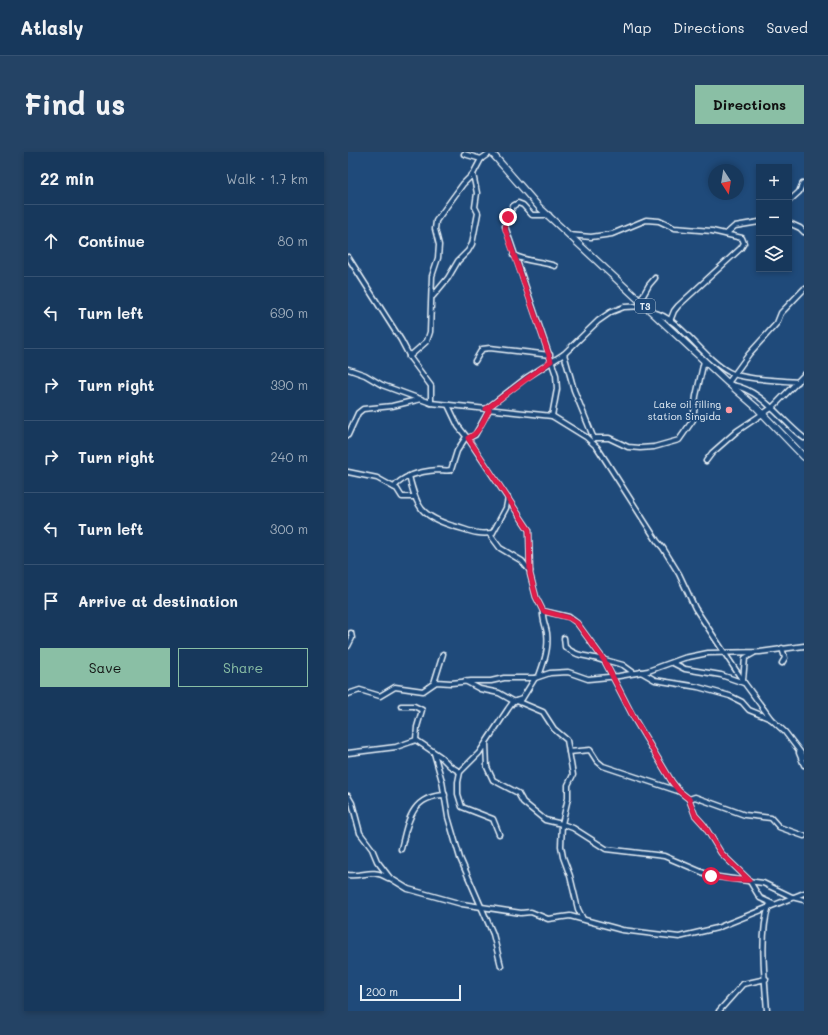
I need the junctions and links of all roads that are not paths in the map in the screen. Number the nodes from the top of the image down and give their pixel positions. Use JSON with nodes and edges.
{"nodes":[{"id":1,"x":491,"y":152,"type":"edge"},
{"id":2,"x":464,"y":154,"type":"dead end"},
{"id":3,"x":473,"y":158,"type":"junction"},
{"id":4,"x":481,"y":159,"type":"junction"},
{"id":5,"x":476,"y":169,"type":"junction"},
{"id":6,"x":473,"y":174,"type":"junction"},
{"id":7,"x":803,"y":183,"type":"dead end"},
{"id":8,"x":790,"y":200,"type":"edge"},
{"id":9,"x":550,"y":215,"type":"junction"},
{"id":10,"x":756,"y":222,"type":"edge"},
{"id":11,"x":792,"y":224,"type":"edge"},
{"id":12,"x":804,"y":232,"type":"edge"},
{"id":13,"x":726,"y":234,"type":"junction"},
{"id":14,"x":569,"y":235,"type":"junction"},
{"id":15,"x":513,"y":255,"type":"junction"},
{"id":16,"x":348,"y":256,"type":"edge"},
{"id":17,"x":555,"y":266,"type":"dead end"},
{"id":18,"x":655,"y":278,"type":"dead end"},
{"id":19,"x":804,"y":289,"type":"edge"},
{"id":20,"x":432,"y":298,"type":"junction"},
{"id":21,"x":640,"y":301,"type":"junction"},
{"id":22,"x":645,"y":306,"type":"junction"},
{"id":23,"x":652,"y":312,"type":"junction"},
{"id":24,"x":670,"y":321,"type":"junction"},
{"id":25,"x":550,"y":354,"type":"junction"},
{"id":26,"x":564,"y":354,"type":"junction"},
{"id":27,"x":409,"y":357,"type":"junction"},
{"id":28,"x":475,"y":361,"type":"dead end"},
{"id":29,"x":551,"y":361,"type":"junction"},
{"id":30,"x":704,"y":361,"type":"junction"},
{"id":31,"x":348,"y":369,"type":"edge"},
{"id":32,"x":734,"y":374,"type":"junction"},
{"id":33,"x":804,"y":375,"type":"edge"},
{"id":34,"x":798,"y":382,"type":"junction"},
{"id":35,"x":730,"y":384,"type":"junction"},
{"id":36,"x":422,"y":399,"type":"junction"},
{"id":37,"x":497,"y":401,"type":"junction"},
{"id":38,"x":431,"y":403,"type":"junction"},
{"id":39,"x":448,"y":405,"type":"junction"},
{"id":40,"x":772,"y":406,"type":"junction"},
{"id":41,"x":488,"y":410,"type":"junction"},
{"id":42,"x":498,"y":410,"type":"junction"},
{"id":43,"x":762,"y":412,"type":"junction"},
{"id":44,"x":552,"y":416,"type":"junction"},
{"id":45,"x":348,"y":435,"type":"edge"},
{"id":46,"x":467,"y":438,"type":"junction"},
{"id":47,"x":594,"y":438,"type":"junction"},
{"id":48,"x":804,"y":438,"type":"edge"},
{"id":49,"x":597,"y":447,"type":"junction"},
{"id":50,"x":804,"y":457,"type":"edge"},
{"id":51,"x":706,"y":461,"type":"dead end"},
{"id":52,"x":348,"y":472,"type":"edge"},
{"id":53,"x":409,"y":476,"type":"junction"},
{"id":54,"x":394,"y":488,"type":"junction"},
{"id":55,"x":415,"y":497,"type":"junction"},
{"id":56,"x":508,"y":498,"type":"junction"},
{"id":57,"x":492,"y":533,"type":"junction"},
{"id":58,"x":530,"y":571,"type":"junction"},
{"id":59,"x":543,"y":611,"type":"junction"},
{"id":60,"x":351,"y":633,"type":"dead end"},
{"id":61,"x":564,"y":638,"type":"dead end"},
{"id":62,"x":348,"y":646,"type":"edge"},
{"id":63,"x":804,"y":646,"type":"edge"},
{"id":64,"x":782,"y":648,"type":"junction"},
{"id":65,"x":756,"y":652,"type":"junction"},
{"id":66,"x":725,"y":653,"type":"junction"},
{"id":67,"x":443,"y":654,"type":"dead end"},
{"id":68,"x":604,"y":661,"type":"junction"},
{"id":69,"x":672,"y":662,"type":"junction"},
{"id":70,"x":782,"y":663,"type":"dead end"},
{"id":71,"x":642,"y":672,"type":"junction"},
{"id":72,"x":634,"y":673,"type":"junction"},
{"id":73,"x":613,"y":675,"type":"junction"},
{"id":74,"x":622,"y":676,"type":"junction"},
{"id":75,"x":537,"y":677,"type":"junction"},
{"id":76,"x":465,"y":681,"type":"junction"},
{"id":77,"x":744,"y":682,"type":"junction"},
{"id":78,"x":434,"y":683,"type":"junction"},
{"id":79,"x":616,"y":683,"type":"junction"},
{"id":80,"x":348,"y":694,"type":"edge"},
{"id":81,"x":516,"y":701,"type":"junction"},
{"id":82,"x":401,"y":706,"type":"dead end"},
{"id":83,"x":771,"y":720,"type":"junction"},
{"id":84,"x":416,"y":740,"type":"junction"},
{"id":85,"x":486,"y":744,"type":"junction"},
{"id":86,"x":797,"y":749,"type":"junction"},
{"id":87,"x":569,"y":752,"type":"junction"},
{"id":88,"x":348,"y":753,"type":"edge"},
{"id":89,"x":434,"y":753,"type":"junction"},
{"id":90,"x":804,"y":757,"type":"edge"},
{"id":91,"x":804,"y":765,"type":"edge"},
{"id":92,"x":460,"y":772,"type":"junction"},
{"id":93,"x":679,"y":791,"type":"junction"},
{"id":94,"x":445,"y":795,"type":"junction"},
{"id":95,"x":348,"y":796,"type":"edge"},
{"id":96,"x":689,"y":799,"type":"junction"},
{"id":97,"x":562,"y":824,"type":"junction"},
{"id":98,"x":499,"y":834,"type":"dead end"},
{"id":99,"x":804,"y":836,"type":"edge"},
{"id":100,"x":401,"y":848,"type":"dead end"},
{"id":101,"x":348,"y":875,"type":"edge"},
{"id":102,"x":390,"y":878,"type":"junction"},
{"id":103,"x":749,"y":880,"type":"junction"},
{"id":104,"x":804,"y":893,"type":"edge"},
{"id":105,"x":792,"y":897,"type":"junction"},
{"id":106,"x":804,"y":900,"type":"edge"},
{"id":107,"x":771,"y":905,"type":"junction"},
{"id":108,"x":482,"y":908,"type":"junction"},
{"id":109,"x":583,"y":919,"type":"junction"},
{"id":110,"x":501,"y":966,"type":"dead end"},
{"id":111,"x":766,"y":979,"type":"junction"},
{"id":112,"x":719,"y":1011,"type":"edge"},
{"id":113,"x":767,"y":1011,"type":"edge"}],
"edges":[{"from":1,"to":4,"type":"street"},
{"from":1,"to":9,"type":"highway","number":"T3"},
{"from":2,"to":3,"type":"street"},
{"from":3,"to":4,"type":"street"},
{"from":3,"to":5,"type":"street"},
{"from":4,"to":5,"type":"street"},
{"from":5,"to":6,"type":"street"},
{"from":6,"to":20,"type":"street"},
{"from":6,"to":20,"type":"street"},
{"from":7,"to":8,"type":"street"},
{"from":9,"to":14,"type":"highway","number":"T3"},
{"from":9,"to":15,"type":"street"},
{"from":10,"to":13,"type":"street"},
{"from":11,"to":12,"type":"street"},
{"from":13,"to":14,"type":"street"},
{"from":13,"to":24,"type":"street"},
{"from":14,"to":21,"type":"highway","number":"T3"},
{"from":15,"to":17,"type":"street"},
{"from":15,"to":25,"type":"street"},
{"from":16,"to":27,"type":"street"},
{"from":18,"to":21,"type":"street"},
{"from":19,"to":32,"type":"street"},
{"from":20,"to":27,"type":"street"},
{"from":21,"to":22,"type":"highway","number":"T3"},
{"from":22,"to":23,"type":"highway","number":"T3"},
{"from":22,"to":26,"type":"street"},
{"from":23,"to":24,"type":"street"},
{"from":23,"to":30,"type":"highway","number":"T3"},
{"from":24,"to":32,"type":"street"},
{"from":25,"to":28,"type":"street"},
{"from":25,"to":29,"type":"street"},
{"from":26,"to":29,"type":"street"},
{"from":26,"to":47,"type":"street"},
{"from":27,"to":38,"type":"street"},
{"from":29,"to":37,"type":"street"},
{"from":29,"to":44,"type":"street"},
{"from":30,"to":35,"type":"highway","number":"T3"},
{"from":30,"to":47,"type":"street"},
{"from":31,"to":36,"type":"street"},
{"from":32,"to":34,"type":"street"},
{"from":32,"to":35,"type":"street"},
{"from":33,"to":34,"type":"street"},
{"from":34,"to":40,"type":"street"},
{"from":35,"to":40,"type":"street"},
{"from":35,"to":43,"type":"highway","number":"T3"},
{"from":36,"to":38,"type":"street"},
{"from":36,"to":45,"type":"street"},
{"from":37,"to":41,"type":"street"},
{"from":37,"to":42,"type":"street"},
{"from":38,"to":39,"type":"street"},
{"from":39,"to":41,"type":"street"},
{"from":39,"to":46,"type":"street"},
{"from":40,"to":43,"type":"street"},
{"from":40,"to":48,"type":"street"},
{"from":41,"to":42,"type":"street"},
{"from":41,"to":46,"type":"street"},
{"from":42,"to":44,"type":"street"},
{"from":43,"to":50,"type":"highway","number":"T3"},
{"from":43,"to":51,"type":"street"},
{"from":44,"to":49,"type":"street"},
{"from":46,"to":53,"type":"street"},
{"from":46,"to":56,"type":"street"},
{"from":47,"to":49,"type":"street"},
{"from":49,"to":66,"type":"street"},
{"from":52,"to":54,"type":"street"},
{"from":53,"to":54,"type":"street"},
{"from":53,"to":55,"type":"street"},
{"from":54,"to":55,"type":"street"},
{"from":55,"to":57,"type":"street"},
{"from":56,"to":57,"type":"street"},
{"from":56,"to":58,"type":"street"},
{"from":57,"to":58,"type":"street"},
{"from":58,"to":59,"type":"street"},
{"from":59,"to":68,"type":"street"},
{"from":59,"to":75,"type":"street"},
{"from":60,"to":62,"type":"street"},
{"from":61,"to":68,"type":"street"},
{"from":63,"to":64,"type":"street"},
{"from":64,"to":65,"type":"street"},
{"from":64,"to":70,"type":"street"},
{"from":65,"to":66,"type":"street"},
{"from":65,"to":77,"type":"street"},
{"from":66,"to":69,"type":"street"},
{"from":66,"to":77,"type":"street"},
{"from":67,"to":78,"type":"street"},
{"from":68,"to":72,"type":"street"},
{"from":68,"to":73,"type":"street"},
{"from":69,"to":71,"type":"street"},
{"from":69,"to":77,"type":"street"},
{"from":71,"to":72,"type":"street"},
{"from":71,"to":83,"type":"street"},
{"from":72,"to":74,"type":"street"},
{"from":73,"to":74,"type":"street"},
{"from":73,"to":75,"type":"street"},
{"from":73,"to":79,"type":"street"},
{"from":74,"to":79,"type":"street"},
{"from":75,"to":76,"type":"street"},
{"from":75,"to":81,"type":"street"},
{"from":76,"to":78,"type":"street"},
{"from":76,"to":81,"type":"street"},
{"from":77,"to":83,"type":"street"},
{"from":78,"to":80,"type":"street"},
{"from":79,"to":93,"type":"street"},
{"from":81,"to":85,"type":"street"},
{"from":81,"to":87,"type":"street"},
{"from":82,"to":84,"type":"street"},
{"from":83,"to":86,"type":"street"},
{"from":84,"to":88,"type":"street"},
{"from":84,"to":89,"type":"street"},
{"from":85,"to":92,"type":"street"},
{"from":85,"to":97,"type":"street"},
{"from":86,"to":90,"type":"street"},
{"from":86,"to":91,"type":"street"},
{"from":87,"to":93,"type":"street"},
{"from":87,"to":97,"type":"street"},
{"from":89,"to":92,"type":"street"},
{"from":89,"to":94,"type":"street"},
{"from":92,"to":98,"type":"street"},
{"from":93,"to":96,"type":"street"},
{"from":94,"to":100,"type":"street"},
{"from":94,"to":108,"type":"street"},
{"from":95,"to":102,"type":"street"},
{"from":96,"to":99,"type":"street"},
{"from":96,"to":103,"type":"street"},
{"from":97,"to":103,"type":"street"},
{"from":97,"to":109,"type":"street"},
{"from":101,"to":102,"type":"street"},
{"from":102,"to":108,"type":"street"},
{"from":103,"to":105,"type":"street"},
{"from":103,"to":107,"type":"street"},
{"from":104,"to":105,"type":"street"},
{"from":105,"to":106,"type":"street"},
{"from":105,"to":107,"type":"street"},
{"from":107,"to":109,"type":"street"},
{"from":107,"to":111,"type":"street"},
{"from":108,"to":109,"type":"street"},
{"from":108,"to":110,"type":"street"},
{"from":111,"to":112,"type":"street"},
{"from":111,"to":113,"type":"street"}]}
